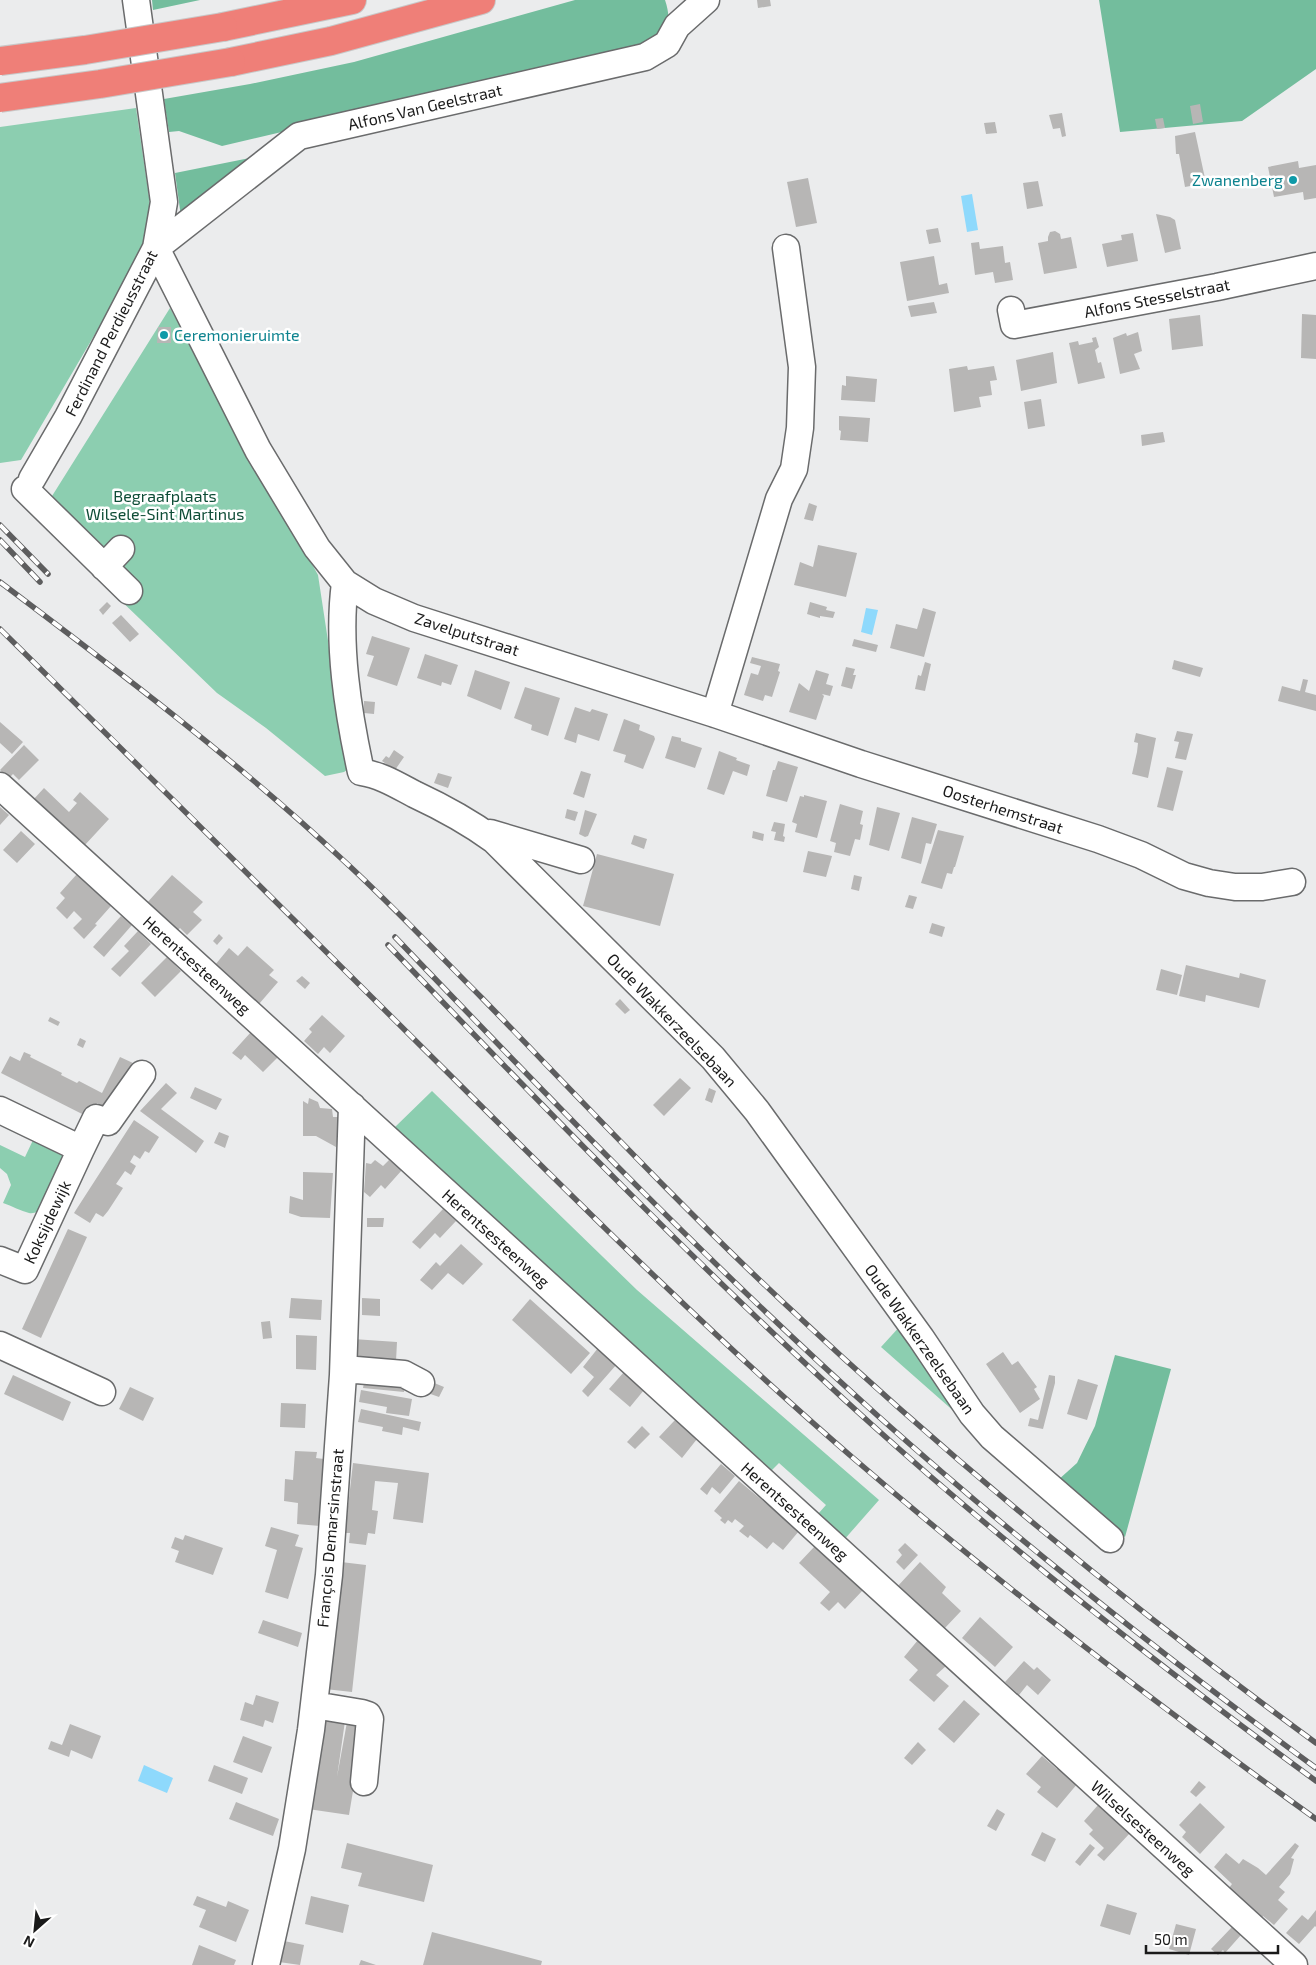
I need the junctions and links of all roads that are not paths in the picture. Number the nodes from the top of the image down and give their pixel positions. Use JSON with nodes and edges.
{"nodes":[{"id":1,"x":136,"y":0,"type":"edge"},
{"id":2,"x":352,"y":0,"type":"edge"},
{"id":3,"x":481,"y":0,"type":"edge"},
{"id":4,"x":673,"y":0,"type":"edge"},
{"id":5,"x":684,"y":0,"type":"edge"},
{"id":6,"x":706,"y":0,"type":"edge"},
{"id":7,"x":677,"y":26,"type":"junction"},
{"id":8,"x":0,"y":61,"type":"edge"},
{"id":9,"x":0,"y":98,"type":"edge"},
{"id":10,"x":156,"y":248,"type":"junction"},
{"id":11,"x":786,"y":248,"type":"dead end"},
{"id":12,"x":1316,"y":266,"type":"edge"},
{"id":13,"x":1011,"y":310,"type":"dead end"},
{"id":14,"x":344,"y":583,"type":"junction"},
{"id":15,"x":129,"y":591,"type":"dead end"},
{"id":16,"x":715,"y":714,"type":"junction"},
{"id":17,"x":0,"y":786,"type":"edge"},
{"id":18,"x":480,"y":829,"type":"junction"},
{"id":19,"x":581,"y":860,"type":"dead end"},
{"id":20,"x":1292,"y":882,"type":"dead end"},
{"id":21,"x":142,"y":1074,"type":"dead end"},
{"id":22,"x":352,"y":1106,"type":"junction"},
{"id":23,"x":0,"y":1110,"type":"edge"},
{"id":24,"x":81,"y":1149,"type":"junction"},
{"id":25,"x":0,"y":1260,"type":"edge"},
{"id":26,"x":0,"y":1345,"type":"edge"},
{"id":27,"x":344,"y":1369,"type":"junction"},
{"id":28,"x":421,"y":1383,"type":"dead end"},
{"id":29,"x":102,"y":1392,"type":"dead end"},
{"id":30,"x":1110,"y":1540,"type":"dead end"},
{"id":31,"x":992,"y":1691,"type":"joint"},
{"id":32,"x":314,"y":1705,"type":"junction"},
{"id":33,"x":364,"y":1782,"type":"dead end"},
{"id":34,"x":266,"y":1965,"type":"edge"},
{"id":35,"x":1294,"y":1965,"type":"edge"}],
"edges":[{"from":1,"to":10,"type":"street","name":"Ferdinand Perdieusstraat"},
{"from":2,"to":8,"type":"highway","bridge":true},
{"from":3,"to":9,"type":"highway","bridge":true},
{"from":4,"to":7,"type":"street"},
{"from":5,"to":7,"type":"street"},
{"from":6,"to":7,"type":"street","name":"Alfons Van Geelstraat"},
{"from":7,"to":10,"type":"street","name":"Alfons Van Geelstraat"},
{"from":10,"to":14,"type":"street","name":"Zavelputstraat"},
{"from":10,"to":15,"type":"street","name":"Ferdinand Perdieusstraat"},
{"from":11,"to":16,"type":"street"},
{"from":12,"to":13,"type":"street","name":"Alfons Stesselstraat"},
{"from":14,"to":16,"type":"street","name":"Zavelputstraat"},
{"from":14,"to":18,"type":"street","name":"Oude Wakkerzeelsebaan"},
{"from":16,"to":20,"type":"street","name":"Oosterhemstraat"},
{"from":17,"to":22,"type":"street","name":"Herentsesteenweg"},
{"from":18,"to":19,"type":"street"},
{"from":18,"to":30,"type":"street","name":"Oude Wakkerzeelsebaan"},
{"from":21,"to":24,"type":"street","name":"Koksijdewijk"},
{"from":22,"to":27,"type":"street","name":"François Demarsinstraat"},
{"from":22,"to":31,"type":"street","name":"Herentsesteenweg"},
{"from":23,"to":24,"type":"street"},
{"from":24,"to":25,"type":"street","name":"Koksijdewijk"},
{"from":26,"to":29,"type":"street"},
{"from":27,"to":28,"type":"street"},
{"from":27,"to":32,"type":"street","name":"François Demarsinstraat"},
{"from":31,"to":35,"type":"street","name":"Wilselsesteenweg"},
{"from":32,"to":33,"type":"street"},
{"from":32,"to":34,"type":"street","name":"François Demarsinstraat"}]}
